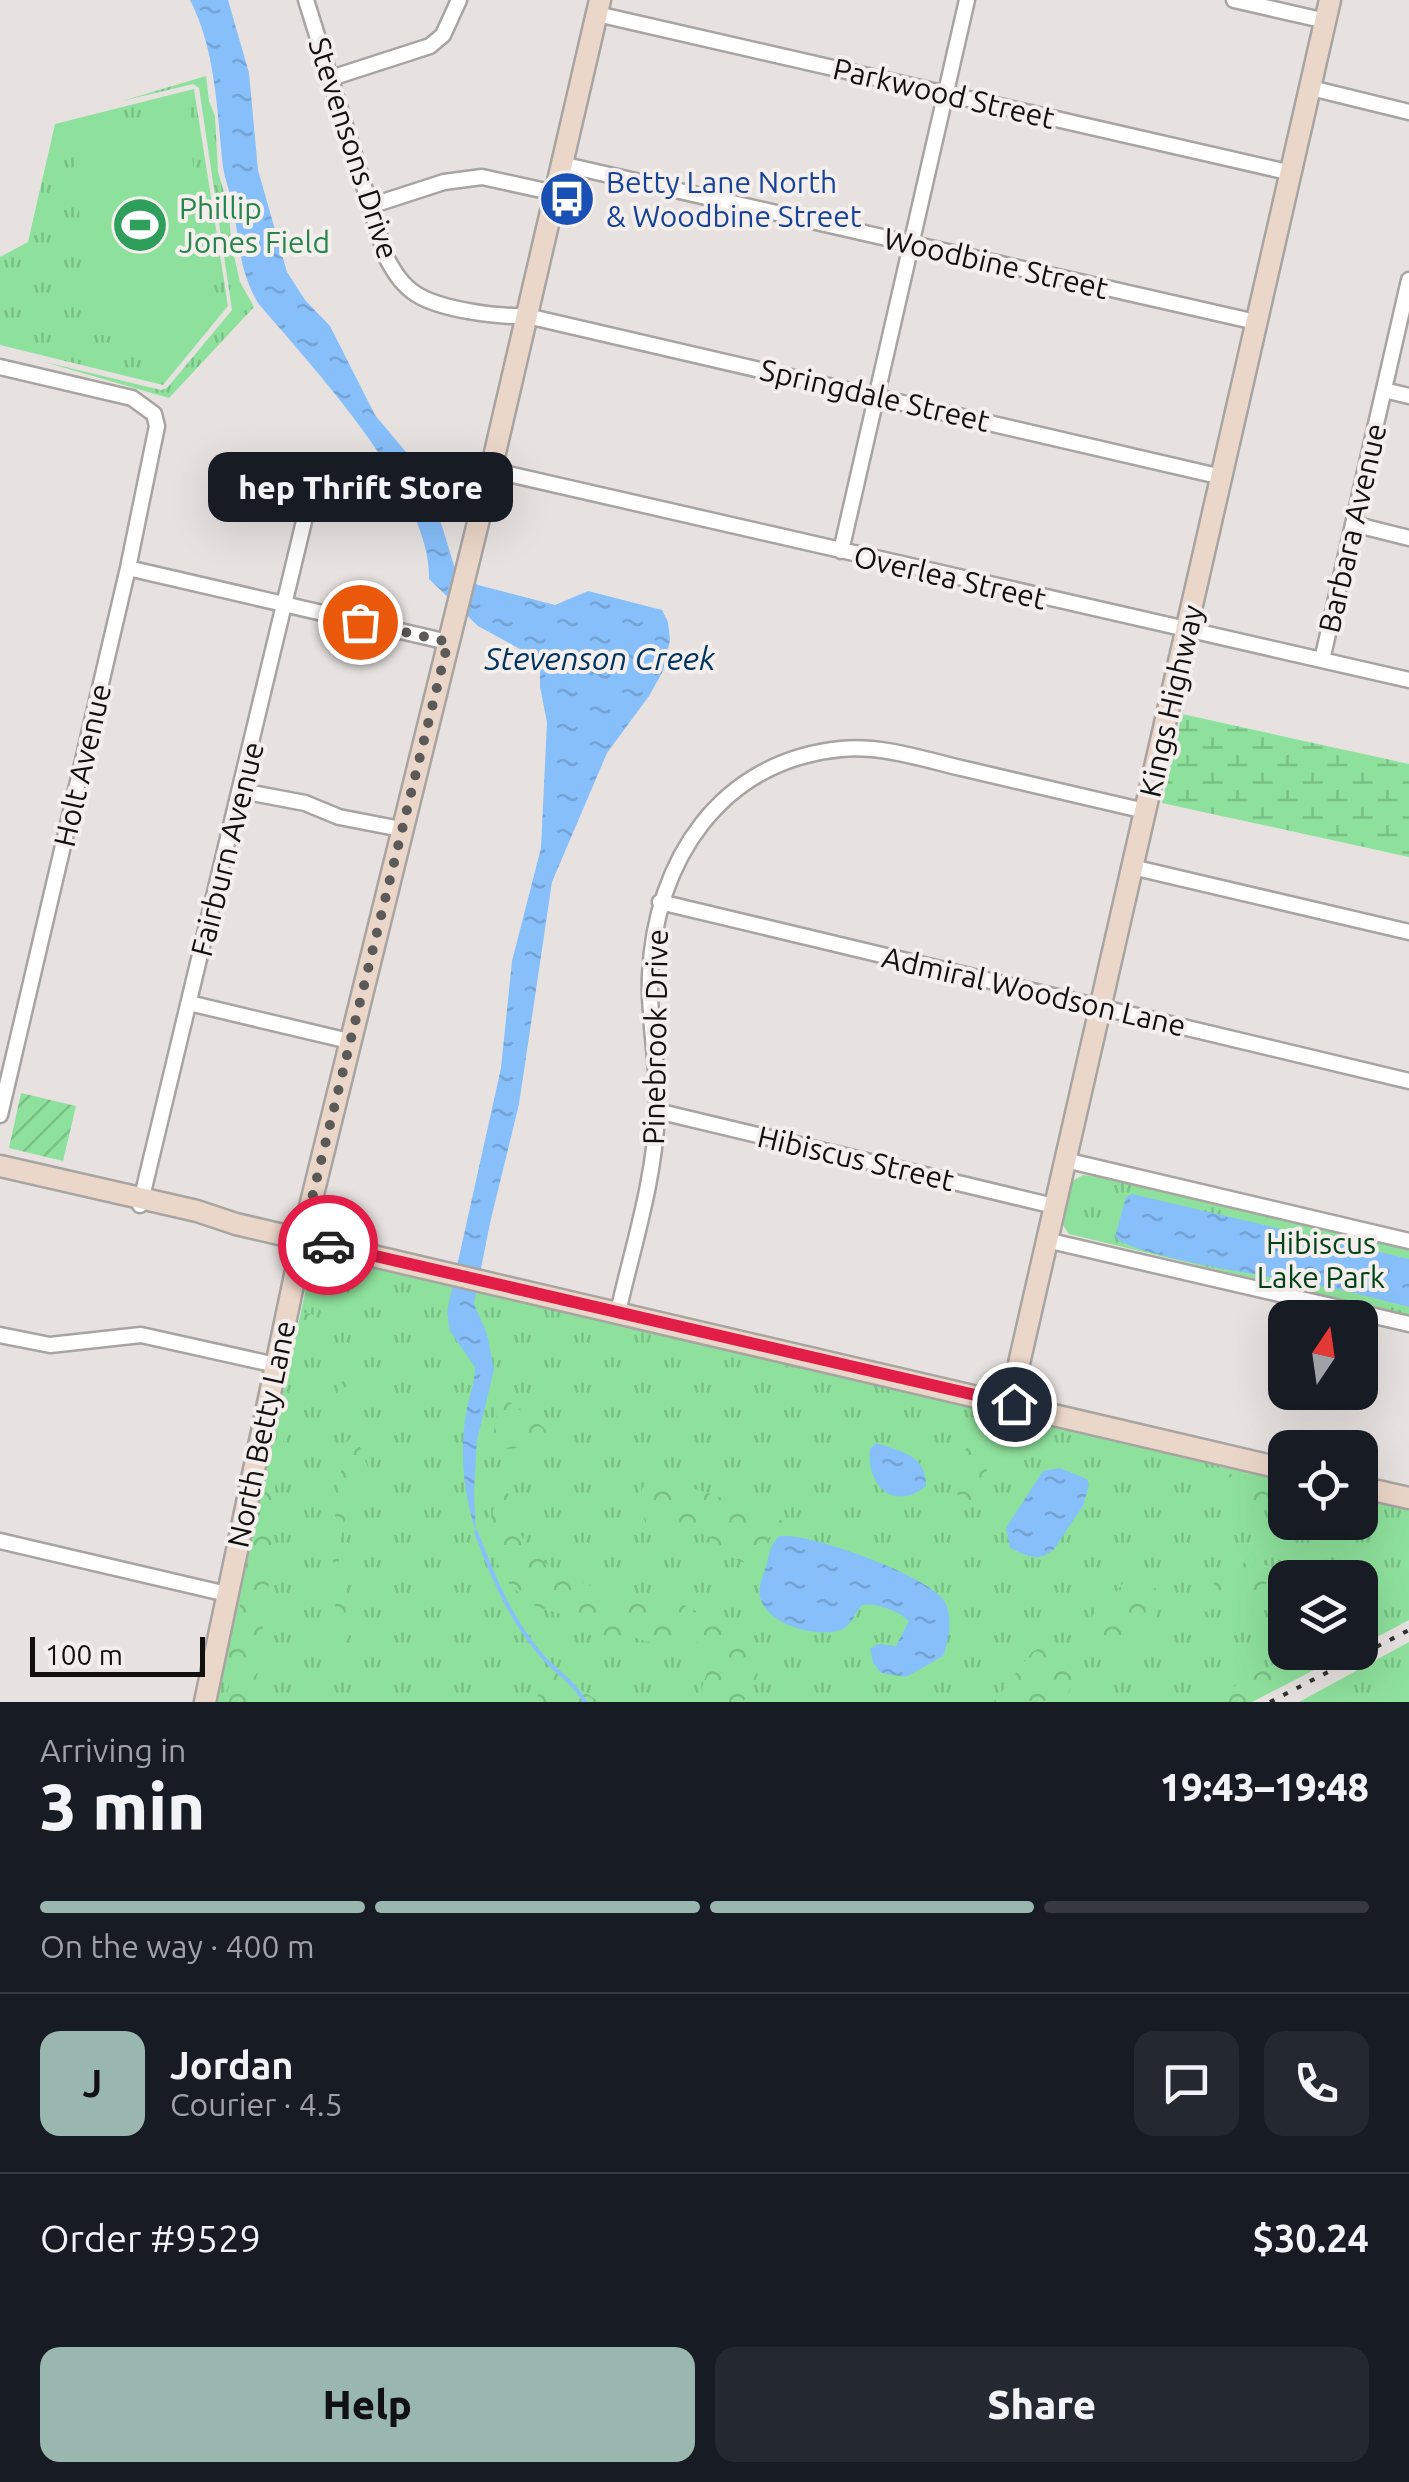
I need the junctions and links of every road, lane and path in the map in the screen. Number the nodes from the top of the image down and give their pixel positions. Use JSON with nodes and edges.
{"nodes":[{"id":1,"x":306,"y":0,"type":"edge"},
{"id":2,"x":459,"y":0,"type":"edge"},
{"id":3,"x":967,"y":0,"type":"edge"},
{"id":4,"x":1234,"y":0,"type":"edge"},
{"id":5,"x":599,"y":7,"type":"edge"},
{"id":6,"x":1328,"y":11,"type":"edge"},
{"id":7,"x":331,"y":78,"type":"junction"},
{"id":8,"x":1310,"y":88,"type":"junction"},
{"id":9,"x":947,"y":93,"type":"junction"},
{"id":10,"x":1409,"y":112,"type":"edge"},
{"id":11,"x":561,"y":164,"type":"junction"},
{"id":12,"x":1292,"y":173,"type":"junction"},
{"id":13,"x":555,"y":193,"type":"junction"},
{"id":14,"x":370,"y":206,"type":"junction"},
{"id":15,"x":910,"y":244,"type":"junction"},
{"id":16,"x":1409,"y":280,"type":"edge"},
{"id":17,"x":527,"y":316,"type":"junction"},
{"id":18,"x":1256,"y":322,"type":"junction"},
{"id":19,"x":0,"y":367,"type":"edge"},
{"id":20,"x":1384,"y":390,"type":"junction"},
{"id":21,"x":876,"y":396,"type":"junction"},
{"id":22,"x":1409,"y":396,"type":"edge"},
{"id":23,"x":491,"y":470,"type":"junction"},
{"id":24,"x":1222,"y":476,"type":"junction"},
{"id":25,"x":312,"y":492,"type":"dead end"},
{"id":26,"x":1353,"y":524,"type":"junction"},
{"id":27,"x":1409,"y":538,"type":"edge"},
{"id":28,"x":841,"y":552,"type":"junction"},
{"id":29,"x":128,"y":568,"type":"junction"},
{"id":30,"x":286,"y":604,"type":"junction"},
{"id":31,"x":1188,"y":630,"type":"junction"},
{"id":32,"x":448,"y":642,"type":"junction"},
{"id":33,"x":1322,"y":660,"type":"junction"},
{"id":34,"x":1409,"y":680,"type":"edge"},
{"id":35,"x":241,"y":792,"type":"junction"},
{"id":36,"x":1145,"y":811,"type":"junction"},
{"id":37,"x":401,"y":829,"type":"junction"},
{"id":38,"x":1132,"y":866,"type":"junction"},
{"id":39,"x":660,"y":902,"type":"junction"},
{"id":40,"x":1409,"y":932,"type":"edge"},
{"id":41,"x":189,"y":1003,"type":"junction"},
{"id":42,"x":1102,"y":1008,"type":"junction"},
{"id":43,"x":349,"y":1041,"type":"junction"},
{"id":44,"x":1409,"y":1080,"type":"edge"},
{"id":45,"x":657,"y":1112,"type":"junction"},
{"id":46,"x":0,"y":1115,"type":"edge"},
{"id":47,"x":1065,"y":1160,"type":"junction"},
{"id":48,"x":0,"y":1166,"type":"edge"},
{"id":49,"x":0,"y":1174,"type":"edge"},
{"id":50,"x":141,"y":1202,"type":"junction"},
{"id":51,"x":1054,"y":1206,"type":"junction"},
{"id":52,"x":302,"y":1239,"type":"junction"},
{"id":53,"x":1046,"y":1240,"type":"junction"},
{"id":54,"x":1409,"y":1241,"type":"edge"},
{"id":55,"x":618,"y":1312,"type":"junction"},
{"id":56,"x":1409,"y":1324,"type":"edge"},
{"id":57,"x":0,"y":1335,"type":"edge"},
{"id":58,"x":276,"y":1365,"type":"junction"},
{"id":59,"x":1010,"y":1402,"type":"junction"},
{"id":60,"x":1268,"y":1465,"type":"edge"},
{"id":61,"x":1378,"y":1491,"type":"edge"},
{"id":62,"x":1409,"y":1498,"type":"edge"},
{"id":63,"x":0,"y":1541,"type":"edge"},
{"id":64,"x":227,"y":1594,"type":"junction"},
{"id":65,"x":205,"y":1702,"type":"edge"}],
"edges":[{"from":1,"to":7,"type":"street","name":"Stevensons Drive"},
{"from":2,"to":7,"type":"street"},
{"from":3,"to":9,"type":"street"},
{"from":4,"to":6,"type":"street"},
{"from":5,"to":9,"type":"street","name":"Parkwood Street"},
{"from":5,"to":11,"type":"street","name":"North Betty Lane"},
{"from":6,"to":8,"type":"street","name":"Kings Highway"},
{"from":7,"to":14,"type":"street","name":"Stevensons Drive"},
{"from":8,"to":10,"type":"street"},
{"from":8,"to":12,"type":"street","name":"Kings Highway"},
{"from":9,"to":12,"type":"street","name":"Parkwood Street"},
{"from":9,"to":15,"type":"street"},
{"from":11,"to":13,"type":"street","name":"North Betty Lane"},
{"from":11,"to":15,"type":"street","name":"Woodbine Street"},
{"from":12,"to":18,"type":"street","name":"Kings Highway"},
{"from":13,"to":14,"type":"street"},
{"from":13,"to":17,"type":"street","name":"North Betty Lane"},
{"from":14,"to":17,"type":"street","name":"Stevensons Drive"},
{"from":15,"to":18,"type":"street","name":"Woodbine Street"},
{"from":15,"to":21,"type":"street"},
{"from":16,"to":20,"type":"street","name":"Barbara Avenue"},
{"from":17,"to":21,"type":"street","name":"Springdale Street"},
{"from":17,"to":23,"type":"street","name":"North Betty Lane"},
{"from":18,"to":24,"type":"street","name":"Kings Highway"},
{"from":19,"to":29,"type":"street","name":"Holt Avenue"},
{"from":20,"to":22,"type":"street"},
{"from":20,"to":26,"type":"street","name":"Barbara Avenue"},
{"from":21,"to":24,"type":"street","name":"Springdale Street"},
{"from":21,"to":28,"type":"street"},
{"from":23,"to":28,"type":"street","name":"Overlea Street"},
{"from":23,"to":32,"type":"street","name":"North Betty Lane"},
{"from":24,"to":31,"type":"street","name":"Kings Highway"},
{"from":25,"to":30,"type":"street","name":"Fairburn Avenue"},
{"from":26,"to":27,"type":"street"},
{"from":26,"to":33,"type":"street","name":"Barbara Avenue"},
{"from":28,"to":31,"type":"street","name":"Overlea Street"},
{"from":29,"to":30,"type":"street"},
{"from":29,"to":46,"type":"street","name":"Holt Avenue"},
{"from":30,"to":32,"type":"street"},
{"from":30,"to":35,"type":"street","name":"Fairburn Avenue"},
{"from":31,"to":33,"type":"street","name":"Overlea Street"},
{"from":31,"to":36,"type":"street","name":"Kings Highway"},
{"from":32,"to":37,"type":"street","name":"North Betty Lane"},
{"from":33,"to":34,"type":"street","name":"Overlea Street"},
{"from":35,"to":37,"type":"street"},
{"from":35,"to":41,"type":"street","name":"Fairburn Avenue"},
{"from":36,"to":38,"type":"street","name":"Kings Highway"},
{"from":36,"to":39,"type":"street","name":"Pinebrook Drive"},
{"from":37,"to":43,"type":"street","name":"North Betty Lane"},
{"from":38,"to":40,"type":"street"},
{"from":38,"to":42,"type":"street","name":"Kings Highway"},
{"from":39,"to":42,"type":"street","name":"Admiral Woodson Lane"},
{"from":39,"to":45,"type":"street","name":"Pinebrook Drive"},
{"from":41,"to":43,"type":"street"},
{"from":41,"to":50,"type":"street","name":"Fairburn Avenue"},
{"from":42,"to":44,"type":"street","name":"Admiral Woodson Lane"},
{"from":42,"to":47,"type":"street","name":"Kings Highway"},
{"from":43,"to":52,"type":"street","name":"North Betty Lane"},
{"from":45,"to":51,"type":"street","name":"Hibiscus Street"},
{"from":45,"to":55,"type":"street","name":"Pinebrook Drive"},
{"from":47,"to":51,"type":"street","name":"Kings Highway"},
{"from":47,"to":54,"type":"street"},
{"from":48,"to":50,"type":"street"},
{"from":49,"to":50,"type":"street"},
{"from":50,"to":52,"type":"street"},
{"from":51,"to":53,"type":"street","name":"Kings Highway"},
{"from":52,"to":55,"type":"street"},
{"from":52,"to":58,"type":"street","name":"North Betty Lane"},
{"from":53,"to":56,"type":"street"},
{"from":53,"to":59,"type":"street","name":"Kings Highway"},
{"from":55,"to":59,"type":"street"},
{"from":57,"to":58,"type":"street"},
{"from":58,"to":64,"type":"street","name":"North Betty Lane"},
{"from":59,"to":60,"type":"street"},
{"from":61,"to":62,"type":"street"},
{"from":63,"to":64,"type":"street"},
{"from":64,"to":65,"type":"street","name":"North Betty Lane"}]}
